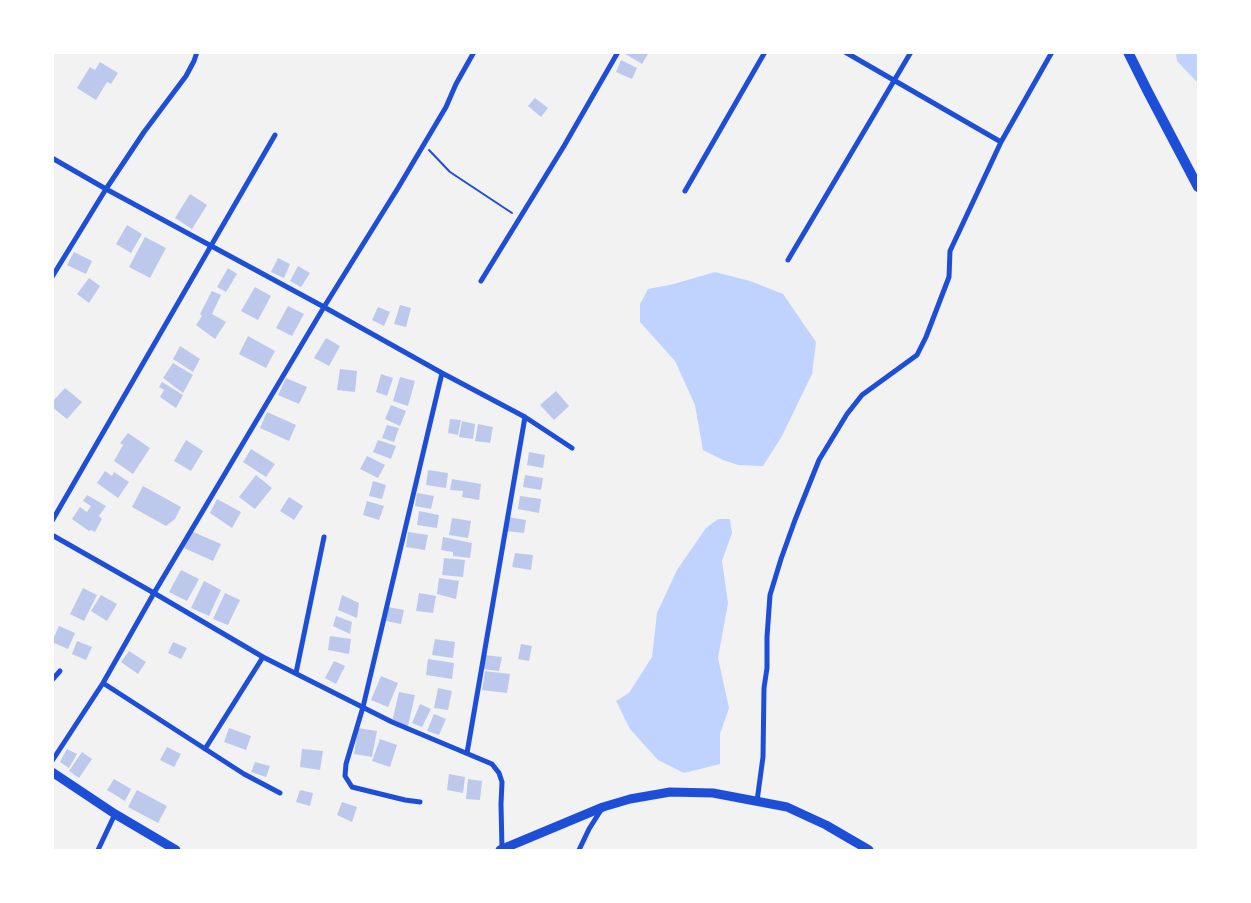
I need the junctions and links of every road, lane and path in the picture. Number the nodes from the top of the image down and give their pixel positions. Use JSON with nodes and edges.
{"nodes":[{"id":1,"x":197,"y":52,"type":"edge"},
{"id":2,"x":474,"y":52,"type":"edge"},
{"id":3,"x":618,"y":52,"type":"edge"},
{"id":4,"x":765,"y":52,"type":"edge"},
{"id":5,"x":845,"y":52,"type":"edge"},
{"id":6,"x":911,"y":52,"type":"edge"},
{"id":7,"x":1052,"y":52,"type":"edge"},
{"id":8,"x":1128,"y":52,"type":"edge"},
{"id":9,"x":894,"y":81,"type":"junction"},
{"id":10,"x":275,"y":134,"type":"dead end"},
{"id":11,"x":1001,"y":142,"type":"junction"},
{"id":12,"x":424,"y":145,"type":"junction"},
{"id":13,"x":52,"y":158,"type":"edge"},
{"id":14,"x":1198,"y":187,"type":"edge"},
{"id":15,"x":106,"y":189,"type":"junction"},
{"id":16,"x":685,"y":191,"type":"dead end"},
{"id":17,"x":520,"y":218,"type":"junction"},
{"id":18,"x":211,"y":246,"type":"junction"},
{"id":19,"x":788,"y":260,"type":"dead end"},
{"id":20,"x":52,"y":277,"type":"edge"},
{"id":21,"x":482,"y":281,"type":"dead end"},
{"id":22,"x":324,"y":307,"type":"junction"},
{"id":23,"x":442,"y":373,"type":"junction"},
{"id":24,"x":525,"y":417,"type":"junction"},
{"id":25,"x":572,"y":448,"type":"dead end"},
{"id":26,"x":52,"y":521,"type":"edge"},
{"id":27,"x":52,"y":535,"type":"edge"},
{"id":28,"x":324,"y":537,"type":"dead end"},
{"id":29,"x":154,"y":592,"type":"junction"},
{"id":30,"x":263,"y":657,"type":"junction"},
{"id":31,"x":60,"y":671,"type":"dead end"},
{"id":32,"x":296,"y":674,"type":"junction"},
{"id":33,"x":52,"y":680,"type":"edge"},
{"id":34,"x":103,"y":683,"type":"junction"},
{"id":35,"x":363,"y":707,"type":"junction"},
{"id":36,"x":205,"y":748,"type":"junction"},
{"id":37,"x":467,"y":754,"type":"junction"},
{"id":38,"x":52,"y":761,"type":"edge"},
{"id":39,"x":52,"y":772,"type":"edge"},
{"id":40,"x":280,"y":793,"type":"dead end"},
{"id":41,"x":757,"y":801,"type":"junction"},
{"id":42,"x":420,"y":802,"type":"dead end"},
{"id":43,"x":603,"y":807,"type":"junction"},
{"id":44,"x":115,"y":814,"type":"junction"},
{"id":45,"x":98,"y":850,"type":"edge"},
{"id":46,"x":176,"y":850,"type":"edge"},
{"id":47,"x":501,"y":850,"type":"edge"},
{"id":48,"x":579,"y":850,"type":"edge"},
{"id":49,"x":869,"y":850,"type":"edge"}],
"edges":[{"from":1,"to":15,"type":"street"},
{"from":2,"to":12,"type":"street"},
{"from":3,"to":17,"type":"street"},
{"from":4,"to":16,"type":"street"},
{"from":5,"to":9,"type":"street"},
{"from":6,"to":9,"type":"street"},
{"from":7,"to":11,"type":"street"},
{"from":8,"to":14,"type":"main road"},
{"from":9,"to":11,"type":"street"},
{"from":9,"to":19,"type":"street"},
{"from":10,"to":18,"type":"street"},
{"from":11,"to":41,"type":"street"},
{"from":12,"to":17,"type":"path"},
{"from":12,"to":22,"type":"street"},
{"from":13,"to":15,"type":"street"},
{"from":15,"to":18,"type":"street"},
{"from":15,"to":20,"type":"street"},
{"from":17,"to":21,"type":"street"},
{"from":18,"to":22,"type":"street"},
{"from":18,"to":26,"type":"street"},
{"from":22,"to":23,"type":"street"},
{"from":22,"to":29,"type":"street"},
{"from":23,"to":24,"type":"street"},
{"from":23,"to":35,"type":"street"},
{"from":24,"to":25,"type":"street"},
{"from":24,"to":37,"type":"street"},
{"from":27,"to":29,"type":"street"},
{"from":28,"to":32,"type":"street"},
{"from":29,"to":30,"type":"street"},
{"from":29,"to":34,"type":"street"},
{"from":30,"to":32,"type":"street"},
{"from":30,"to":36,"type":"street"},
{"from":31,"to":33,"type":"street"},
{"from":32,"to":35,"type":"street"},
{"from":34,"to":36,"type":"street"},
{"from":34,"to":38,"type":"street"},
{"from":35,"to":37,"type":"street"},
{"from":35,"to":42,"type":"street"},
{"from":36,"to":40,"type":"street"},
{"from":37,"to":47,"type":"street"},
{"from":39,"to":44,"type":"street"},
{"from":41,"to":43,"type":"street"},
{"from":41,"to":49,"type":"street"},
{"from":43,"to":47,"type":"street"},
{"from":43,"to":48,"type":"street"},
{"from":44,"to":45,"type":"street"},
{"from":44,"to":46,"type":"street"}]}
